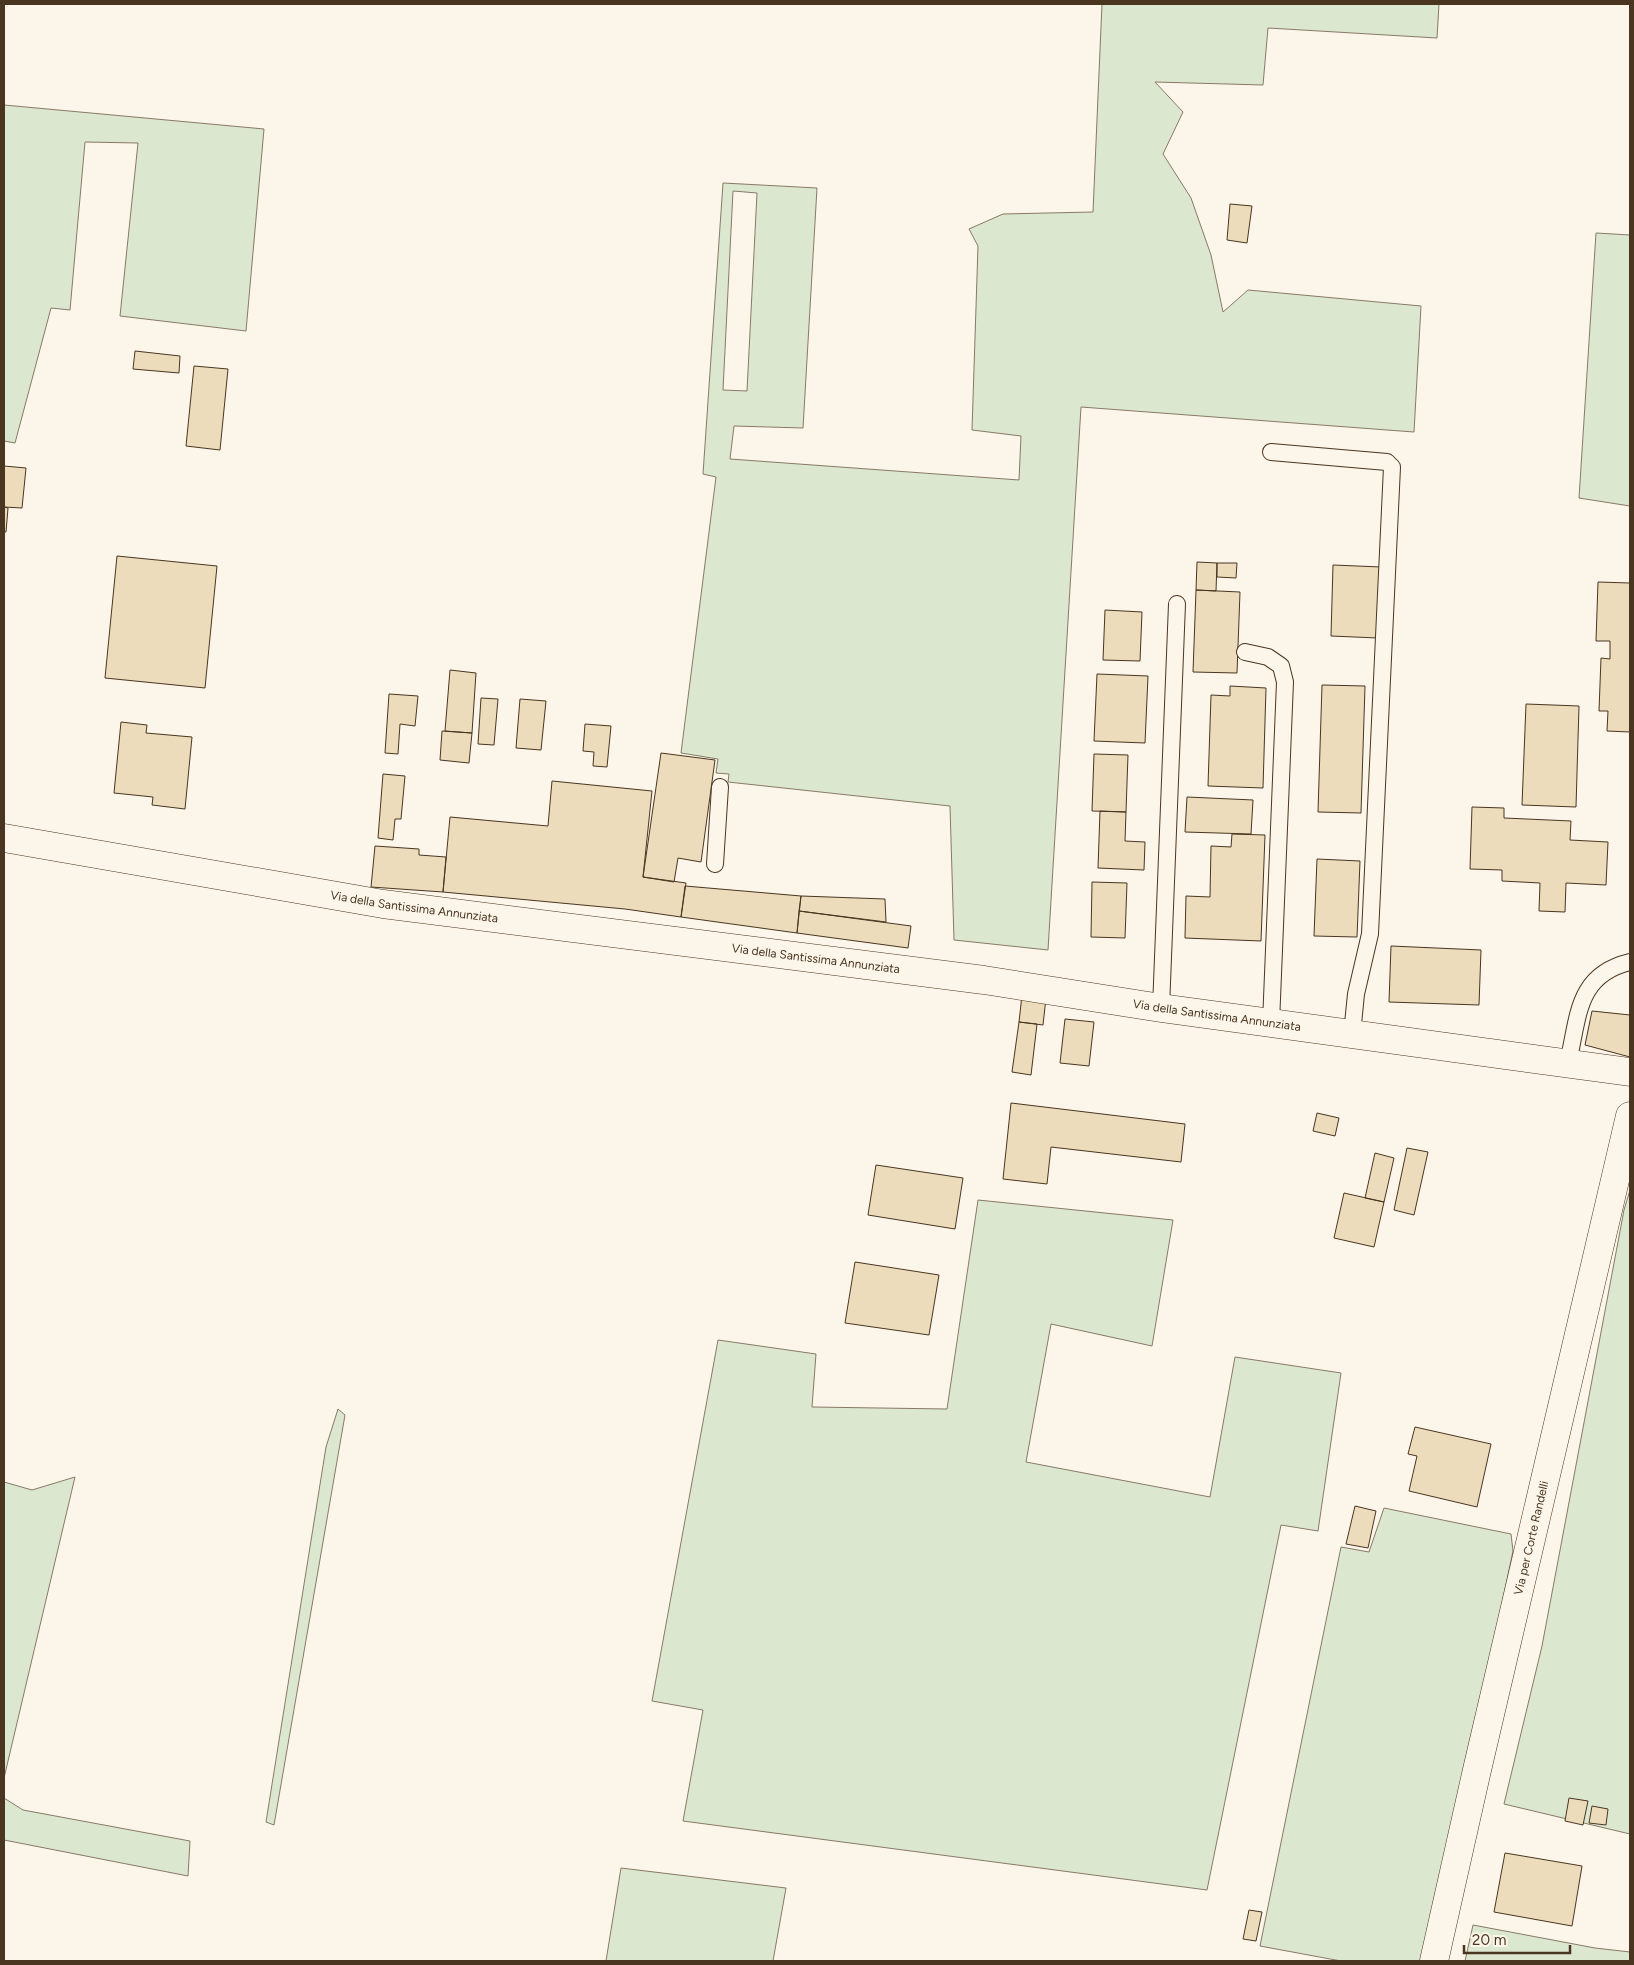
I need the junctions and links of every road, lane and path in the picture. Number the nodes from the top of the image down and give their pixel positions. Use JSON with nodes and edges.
{"nodes":[{"id":1,"x":1271,"y":452,"type":"dead end"},
{"id":2,"x":1178,"y":604,"type":"dead end"},
{"id":3,"x":1245,"y":652,"type":"dead end"},
{"id":4,"x":720,"y":787,"type":"dead end"},
{"id":5,"x":4,"y":838,"type":"edge"},
{"id":6,"x":715,"y":864,"type":"dead end"},
{"id":7,"x":1630,"y":962,"type":"edge"},
{"id":8,"x":1161,"y":1008,"type":"junction"},
{"id":9,"x":1271,"y":1023,"type":"junction"},
{"id":10,"x":1352,"y":1034,"type":"junction"},
{"id":11,"x":1568,"y":1062,"type":"junction"},
{"id":12,"x":1630,"y":1072,"type":"edge"},
{"id":13,"x":1630,"y":1116,"type":"edge"},
{"id":14,"x":1434,"y":1961,"type":"edge"}],
"edges":[{"from":1,"to":10,"type":"lane"},
{"from":2,"to":8,"type":"lane"},
{"from":3,"to":9,"type":"lane"},
{"from":4,"to":6,"type":"lane"},
{"from":5,"to":8,"type":"street","name":"Via della Santissima Annunziata"},
{"from":7,"to":11,"type":"lane"},
{"from":8,"to":9,"type":"street","name":"Via della Santissima Annunziata"},
{"from":9,"to":10,"type":"street","name":"Via della Santissima Annunziata"},
{"from":10,"to":11,"type":"street","name":"Via della Santissima Annunziata"},
{"from":11,"to":12,"type":"street","name":"Via della Santissima Annunziata"},
{"from":13,"to":14,"type":"street","name":"Via per Corte Randelli"}]}
